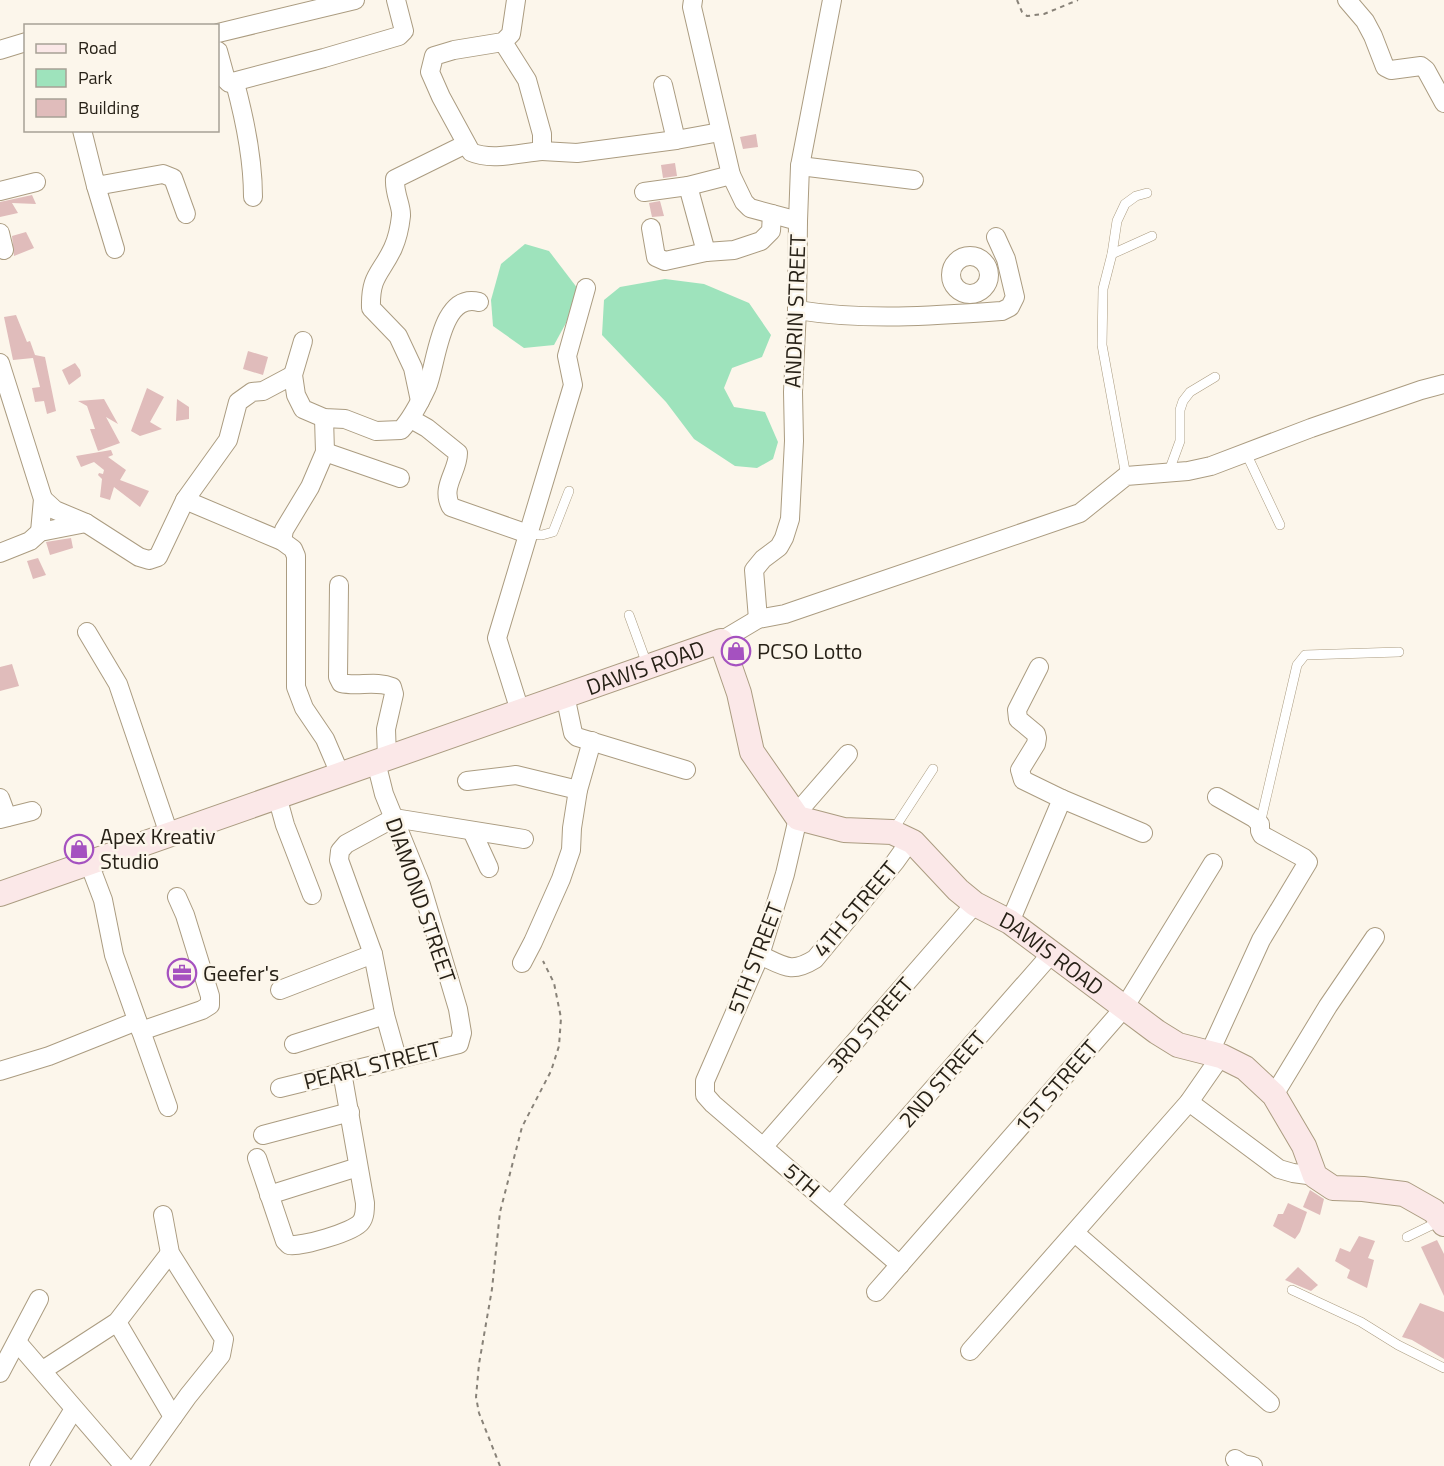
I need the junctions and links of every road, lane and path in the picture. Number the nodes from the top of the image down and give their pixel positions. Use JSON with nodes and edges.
{"nodes":[{"id":1,"x":355,"y":0,"type":"edge"},
{"id":2,"x":396,"y":0,"type":"edge"},
{"id":3,"x":516,"y":0,"type":"edge"},
{"id":4,"x":693,"y":0,"type":"edge"},
{"id":5,"x":832,"y":0,"type":"edge"},
{"id":6,"x":1017,"y":0,"type":"edge"},
{"id":7,"x":1078,"y":0,"type":"edge"},
{"id":8,"x":1347,"y":0,"type":"edge"},
{"id":9,"x":219,"y":33,"type":"edge"},
{"id":10,"x":503,"y":42,"type":"junction"},
{"id":11,"x":24,"y":43,"type":"edge"},
{"id":12,"x":0,"y":50,"type":"edge"},
{"id":13,"x":219,"y":55,"type":"edge"},
{"id":14,"x":235,"y":83,"type":"junction"},
{"id":15,"x":663,"y":85,"type":"dead end"},
{"id":16,"x":1444,"y":103,"type":"edge"},
{"id":17,"x":82,"y":132,"type":"edge"},
{"id":18,"x":720,"y":132,"type":"junction"},
{"id":19,"x":676,"y":140,"type":"junction"},
{"id":20,"x":466,"y":144,"type":"junction"},
{"id":21,"x":542,"y":151,"type":"junction"},
{"id":22,"x":800,"y":166,"type":"junction"},
{"id":23,"x":731,"y":175,"type":"junction"},
{"id":24,"x":914,"y":180,"type":"dead end"},
{"id":25,"x":36,"y":182,"type":"dead end"},
{"id":26,"x":96,"y":186,"type":"junction"},
{"id":27,"x":688,"y":186,"type":"junction"},
{"id":28,"x":0,"y":191,"type":"edge"},
{"id":29,"x":644,"y":192,"type":"dead end"},
{"id":30,"x":1146,"y":194,"type":"dead end"},
{"id":31,"x":253,"y":196,"type":"dead end"},
{"id":32,"x":186,"y":214,"type":"dead end"},
{"id":33,"x":772,"y":214,"type":"junction"},
{"id":34,"x":798,"y":220,"type":"junction"},
{"id":35,"x":651,"y":228,"type":"dead end"},
{"id":36,"x":1152,"y":236,"type":"dead end"},
{"id":37,"x":996,"y":237,"type":"dead end"},
{"id":38,"x":115,"y":249,"type":"dead end"},
{"id":39,"x":706,"y":252,"type":"junction"},
{"id":40,"x":1112,"y":254,"type":"junction"},
{"id":41,"x":586,"y":288,"type":"dead end"},
{"id":42,"x":971,"y":294,"type":"dead end"},
{"id":43,"x":479,"y":302,"type":"dead end"},
{"id":44,"x":797,"y":310,"type":"junction"},
{"id":45,"x":969,"y":314,"type":"junction"},
{"id":46,"x":303,"y":341,"type":"dead end"},
{"id":47,"x":0,"y":363,"type":"edge"},
{"id":48,"x":293,"y":375,"type":"junction"},
{"id":49,"x":1215,"y":377,"type":"dead end"},
{"id":50,"x":1444,"y":384,"type":"edge"},
{"id":51,"x":420,"y":401,"type":"junction"},
{"id":52,"x":324,"y":418,"type":"junction"},
{"id":53,"x":411,"y":419,"type":"junction"},
{"id":54,"x":325,"y":452,"type":"junction"},
{"id":55,"x":1246,"y":453,"type":"junction"},
{"id":56,"x":1169,"y":471,"type":"junction"},
{"id":57,"x":1126,"y":476,"type":"junction"},
{"id":58,"x":400,"y":478,"type":"dead end"},
{"id":59,"x":569,"y":491,"type":"dead end"},
{"id":60,"x":43,"y":499,"type":"junction"},
{"id":61,"x":185,"y":500,"type":"junction"},
{"id":62,"x":86,"y":523,"type":"junction"},
{"id":63,"x":1280,"y":525,"type":"dead end"},
{"id":64,"x":40,"y":532,"type":"junction"},
{"id":65,"x":528,"y":534,"type":"junction"},
{"id":66,"x":282,"y":541,"type":"junction"},
{"id":67,"x":0,"y":553,"type":"edge"},
{"id":68,"x":339,"y":585,"type":"dead end"},
{"id":69,"x":630,"y":615,"type":"dead end"},
{"id":70,"x":759,"y":619,"type":"junction"},
{"id":71,"x":87,"y":632,"type":"dead end"},
{"id":72,"x":721,"y":641,"type":"junction"},
{"id":73,"x":1399,"y":652,"type":"dead end"},
{"id":74,"x":648,"y":666,"type":"junction"},
{"id":75,"x":1039,"y":667,"type":"dead end"},
{"id":76,"x":565,"y":695,"type":"junction"},
{"id":77,"x":520,"y":711,"type":"junction"},
{"id":78,"x":592,"y":741,"type":"junction"},
{"id":79,"x":848,"y":754,"type":"dead end"},
{"id":80,"x":381,"y":760,"type":"junction"},
{"id":81,"x":933,"y":769,"type":"dead end"},
{"id":82,"x":686,"y":770,"type":"dead end"},
{"id":83,"x":340,"y":774,"type":"junction"},
{"id":84,"x":467,"y":781,"type":"dead end"},
{"id":85,"x":578,"y":790,"type":"junction"},
{"id":86,"x":277,"y":796,"type":"junction"},
{"id":87,"x":1217,"y":797,"type":"dead end"},
{"id":88,"x":0,"y":798,"type":"edge"},
{"id":89,"x":1062,"y":799,"type":"junction"},
{"id":90,"x":32,"y":811,"type":"dead end"},
{"id":91,"x":796,"y":817,"type":"junction"},
{"id":92,"x":3,"y":818,"type":"edge"},
{"id":93,"x":394,"y":818,"type":"junction"},
{"id":94,"x":1260,"y":824,"type":"junction"},
{"id":95,"x":472,"y":831,"type":"junction"},
{"id":96,"x":1143,"y":833,"type":"dead end"},
{"id":97,"x":169,"y":834,"type":"junction"},
{"id":98,"x":901,"y":836,"type":"junction"},
{"id":99,"x":524,"y":839,"type":"dead end"},
{"id":100,"x":1213,"y":862,"type":"dead end"},
{"id":101,"x":89,"y":863,"type":"junction"},
{"id":102,"x":489,"y":868,"type":"dead end"},
{"id":103,"x":0,"y":894,"type":"edge"},
{"id":104,"x":312,"y":895,"type":"dead end"},
{"id":105,"x":177,"y":897,"type":"dead end"},
{"id":106,"x":975,"y":904,"type":"junction"},
{"id":107,"x":1010,"y":922,"type":"junction"},
{"id":108,"x":1375,"y":936,"type":"dead end"},
{"id":109,"x":533,"y":942,"type":"junction"},
{"id":110,"x":1052,"y":953,"type":"junction"},
{"id":111,"x":373,"y":954,"type":"junction"},
{"id":112,"x":760,"y":955,"type":"junction"},
{"id":113,"x":522,"y":963,"type":"dead end"},
{"id":114,"x":280,"y":990,"type":"dead end"},
{"id":115,"x":1124,"y":1008,"type":"junction"},
{"id":116,"x":385,"y":1015,"type":"junction"},
{"id":117,"x":139,"y":1026,"type":"junction"},
{"id":118,"x":461,"y":1038,"type":"joint"},
{"id":119,"x":294,"y":1044,"type":"dead end"},
{"id":120,"x":1215,"y":1055,"type":"junction"},
{"id":121,"x":397,"y":1058,"type":"junction"},
{"id":122,"x":0,"y":1071,"type":"edge"},
{"id":123,"x":342,"y":1072,"type":"junction"},
{"id":124,"x":280,"y":1088,"type":"dead end"},
{"id":125,"x":705,"y":1095,"type":"joint"},
{"id":126,"x":1274,"y":1095,"type":"junction"},
{"id":127,"x":1189,"y":1102,"type":"junction"},
{"id":128,"x":168,"y":1107,"type":"dead end"},
{"id":129,"x":350,"y":1112,"type":"junction"},
{"id":130,"x":263,"y":1135,"type":"dead end"},
{"id":131,"x":764,"y":1146,"type":"junction"},
{"id":132,"x":257,"y":1158,"type":"dead end"},
{"id":133,"x":357,"y":1167,"type":"junction"},
{"id":134,"x":1315,"y":1176,"type":"junction"},
{"id":135,"x":269,"y":1195,"type":"junction"},
{"id":136,"x":831,"y":1205,"type":"junction"},
{"id":137,"x":164,"y":1215,"type":"dead end"},
{"id":138,"x":1443,"y":1223,"type":"edge"},
{"id":139,"x":1076,"y":1233,"type":"junction"},
{"id":140,"x":1407,"y":1237,"type":"dead end"},
{"id":141,"x":170,"y":1253,"type":"junction"},
{"id":142,"x":900,"y":1265,"type":"junction"},
{"id":143,"x":1292,"y":1290,"type":"dead end"},
{"id":144,"x":876,"y":1292,"type":"dead end"},
{"id":145,"x":39,"y":1299,"type":"dead end"},
{"id":146,"x":117,"y":1322,"type":"junction"},
{"id":147,"x":17,"y":1342,"type":"junction"},
{"id":148,"x":970,"y":1351,"type":"dead end"},
{"id":149,"x":1444,"y":1368,"type":"edge"},
{"id":150,"x":43,"y":1370,"type":"junction"},
{"id":151,"x":0,"y":1373,"type":"edge"},
{"id":152,"x":1270,"y":1403,"type":"dead end"},
{"id":153,"x":74,"y":1409,"type":"junction"},
{"id":154,"x":173,"y":1417,"type":"junction"},
{"id":155,"x":1235,"y":1459,"type":"dead end"},
{"id":156,"x":39,"y":1466,"type":"edge"},
{"id":157,"x":124,"y":1466,"type":"edge"},
{"id":158,"x":138,"y":1466,"type":"edge"},
{"id":159,"x":500,"y":1466,"type":"edge"},
{"id":160,"x":1253,"y":1466,"type":"edge"}],
"edges":[{"from":1,"to":9,"type":"street"},
{"from":2,"to":14,"type":"street"},
{"from":3,"to":10,"type":"street"},
{"from":4,"to":18,"type":"street","name":"ANDRIN STREET"},
{"from":5,"to":22,"type":"street"},
{"from":6,"to":7,"type":"path"},
{"from":8,"to":16,"type":"street"},
{"from":10,"to":20,"type":"street"},
{"from":10,"to":21,"type":"street"},
{"from":11,"to":12,"type":"street"},
{"from":13,"to":14,"type":"street"},
{"from":14,"to":31,"type":"street"},
{"from":15,"to":19,"type":"street"},
{"from":17,"to":26,"type":"street"},
{"from":18,"to":19,"type":"street"},
{"from":18,"to":23,"type":"street","name":"ANDRIN STREET"},
{"from":19,"to":21,"type":"street"},
{"from":20,"to":21,"type":"street"},
{"from":20,"to":51,"type":"street"},
{"from":22,"to":24,"type":"street"},
{"from":22,"to":34,"type":"street"},
{"from":23,"to":27,"type":"street"},
{"from":23,"to":33,"type":"street","name":"ANDRIN STREET"},
{"from":25,"to":28,"type":"street"},
{"from":26,"to":32,"type":"street"},
{"from":26,"to":38,"type":"street"},
{"from":27,"to":29,"type":"street"},
{"from":27,"to":39,"type":"street"},
{"from":30,"to":40,"type":"lane"},
{"from":33,"to":34,"type":"street","name":"ANDRIN STREET"},
{"from":33,"to":39,"type":"street"},
{"from":34,"to":44,"type":"street","name":"ANDRIN STREET"},
{"from":35,"to":39,"type":"street"},
{"from":36,"to":40,"type":"lane"},
{"from":37,"to":45,"type":"street"},
{"from":40,"to":57,"type":"lane"},
{"from":41,"to":65,"type":"street"},
{"from":42,"to":45,"type":"street"},
{"from":43,"to":51,"type":"street"},
{"from":44,"to":45,"type":"street"},
{"from":44,"to":70,"type":"street","name":"ANDRIN STREET"},
{"from":46,"to":48,"type":"street"},
{"from":47,"to":60,"type":"street"},
{"from":48,"to":52,"type":"street"},
{"from":48,"to":61,"type":"street"},
{"from":49,"to":56,"type":"lane"},
{"from":50,"to":55,"type":"street"},
{"from":51,"to":53,"type":"street"},
{"from":52,"to":53,"type":"street"},
{"from":52,"to":54,"type":"street"},
{"from":53,"to":65,"type":"street"},
{"from":54,"to":58,"type":"street"},
{"from":54,"to":66,"type":"street"},
{"from":55,"to":56,"type":"street"},
{"from":55,"to":63,"type":"lane"},
{"from":56,"to":57,"type":"street"},
{"from":57,"to":70,"type":"street"},
{"from":59,"to":65,"type":"lane"},
{"from":60,"to":62,"type":"street"},
{"from":60,"to":64,"type":"street"},
{"from":61,"to":62,"type":"street"},
{"from":61,"to":66,"type":"street"},
{"from":62,"to":64,"type":"street"},
{"from":64,"to":67,"type":"street"},
{"from":65,"to":77,"type":"street"},
{"from":66,"to":83,"type":"street"},
{"from":68,"to":80,"type":"street","name":"DIAMOND STREET"},
{"from":69,"to":74,"type":"lane"},
{"from":70,"to":72,"type":"street"},
{"from":71,"to":97,"type":"street"},
{"from":72,"to":74,"type":"street","name":"DAWIS ROAD"},
{"from":72,"to":91,"type":"street","name":"DAWIS ROAD"},
{"from":73,"to":94,"type":"lane"},
{"from":74,"to":76,"type":"street","name":"DAWIS ROAD"},
{"from":75,"to":89,"type":"street"},
{"from":76,"to":77,"type":"street","name":"DAWIS ROAD"},
{"from":76,"to":78,"type":"street"},
{"from":77,"to":80,"type":"street","name":"DAWIS ROAD"},
{"from":78,"to":82,"type":"street"},
{"from":78,"to":85,"type":"street"},
{"from":79,"to":91,"type":"street"},
{"from":80,"to":83,"type":"street","name":"DAWIS ROAD"},
{"from":80,"to":93,"type":"street","name":"DIAMOND STREET"},
{"from":81,"to":98,"type":"lane"},
{"from":83,"to":86,"type":"street","name":"DAWIS ROAD"},
{"from":84,"to":85,"type":"street"},
{"from":85,"to":109,"type":"street"},
{"from":86,"to":97,"type":"street","name":"DAWIS ROAD"},
{"from":86,"to":104,"type":"street"},
{"from":87,"to":94,"type":"street"},
{"from":88,"to":92,"type":"street"},
{"from":89,"to":96,"type":"street"},
{"from":89,"to":107,"type":"street"},
{"from":90,"to":92,"type":"street"},
{"from":91,"to":98,"type":"street"},
{"from":91,"to":112,"type":"street","name":"5TH STREET"},
{"from":93,"to":95,"type":"street"},
{"from":93,"to":111,"type":"street"},
{"from":93,"to":118,"type":"street","name":"DIAMOND STREET"},
{"from":94,"to":120,"type":"street"},
{"from":95,"to":99,"type":"street"},
{"from":95,"to":102,"type":"street"},
{"from":97,"to":101,"type":"street","name":"DAWIS ROAD"},
{"from":98,"to":106,"type":"street","name":"DAWIS ROAD"},
{"from":98,"to":112,"type":"street","name":"4TH STREET"},
{"from":100,"to":115,"type":"street","name":"1ST STREET"},
{"from":101,"to":103,"type":"street","name":"DAWIS ROAD"},
{"from":101,"to":117,"type":"street"},
{"from":105,"to":117,"type":"street"},
{"from":106,"to":107,"type":"street","name":"DAWIS ROAD"},
{"from":106,"to":131,"type":"street","name":"3RD STREET"},
{"from":107,"to":110,"type":"street","name":"DAWIS ROAD"},
{"from":108,"to":126,"type":"street"},
{"from":109,"to":113,"type":"street"},
{"from":109,"to":159,"type":"path"},
{"from":110,"to":115,"type":"street","name":"DAWIS ROAD"},
{"from":110,"to":136,"type":"street","name":"2ND STREET"},
{"from":111,"to":114,"type":"street"},
{"from":111,"to":116,"type":"street"},
{"from":112,"to":125,"type":"street","name":"5TH STREET"},
{"from":115,"to":120,"type":"street","name":"DAWIS ROAD"},
{"from":115,"to":142,"type":"street","name":"1ST STREET"},
{"from":116,"to":119,"type":"street"},
{"from":116,"to":121,"type":"street"},
{"from":117,"to":122,"type":"street"},
{"from":117,"to":128,"type":"street"},
{"from":118,"to":121,"type":"street","name":"PEARL STREET"},
{"from":120,"to":126,"type":"street","name":"DAWIS ROAD"},
{"from":120,"to":127,"type":"street"},
{"from":121,"to":123,"type":"street","name":"PEARL STREET"},
{"from":123,"to":124,"type":"street","name":"PEARL STREET"},
{"from":123,"to":129,"type":"street"},
{"from":125,"to":131,"type":"street","name":"5TH"},
{"from":126,"to":134,"type":"street","name":"DAWIS ROAD"},
{"from":127,"to":134,"type":"street"},
{"from":127,"to":139,"type":"street"},
{"from":129,"to":130,"type":"street"},
{"from":129,"to":133,"type":"street"},
{"from":131,"to":136,"type":"street","name":"5TH"},
{"from":132,"to":135,"type":"street"},
{"from":133,"to":135,"type":"street"},
{"from":133,"to":135,"type":"street"},
{"from":134,"to":138,"type":"street"},
{"from":136,"to":142,"type":"street","name":"5TH"},
{"from":137,"to":141,"type":"street"},
{"from":138,"to":140,"type":"lane"},
{"from":139,"to":148,"type":"street"},
{"from":139,"to":152,"type":"street"},
{"from":141,"to":146,"type":"street"},
{"from":141,"to":154,"type":"street"},
{"from":142,"to":144,"type":"street","name":"1ST STREET"},
{"from":143,"to":149,"type":"lane"},
{"from":145,"to":147,"type":"street"},
{"from":146,"to":150,"type":"street"},
{"from":146,"to":154,"type":"street"},
{"from":147,"to":150,"type":"street"},
{"from":147,"to":151,"type":"street"},
{"from":150,"to":153,"type":"street"},
{"from":153,"to":156,"type":"street"},
{"from":153,"to":157,"type":"street"},
{"from":154,"to":158,"type":"street"},
{"from":155,"to":160,"type":"street"}]}
